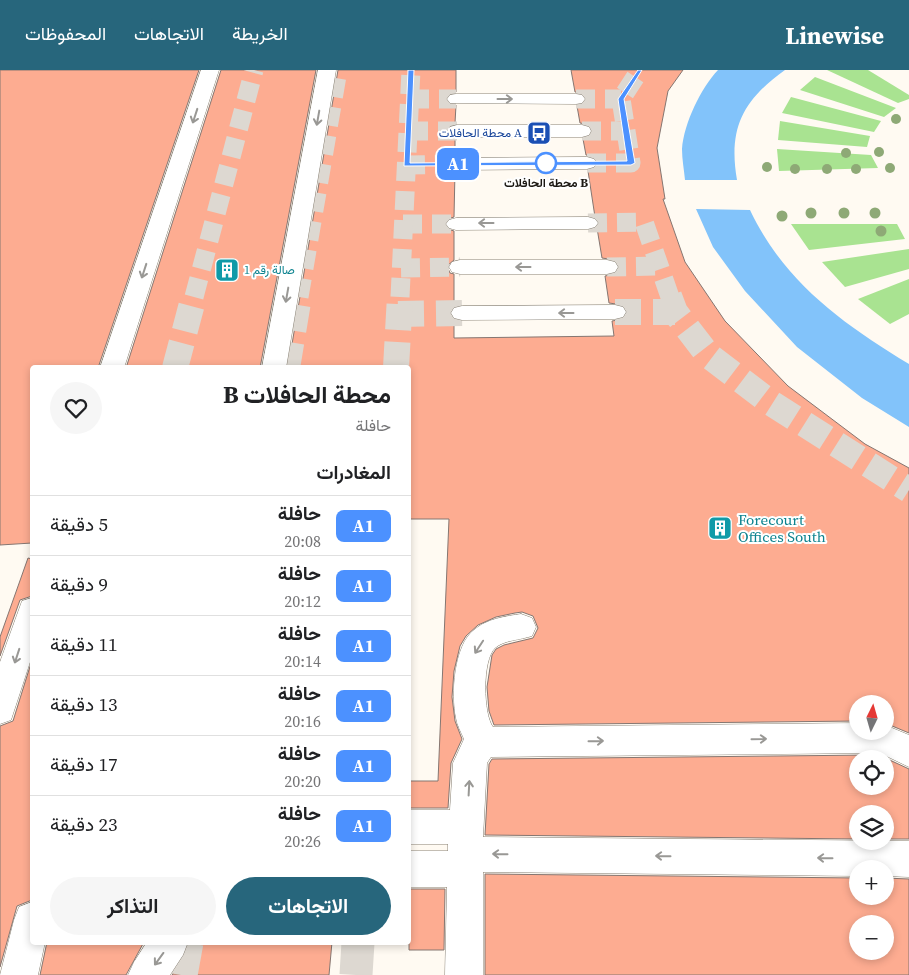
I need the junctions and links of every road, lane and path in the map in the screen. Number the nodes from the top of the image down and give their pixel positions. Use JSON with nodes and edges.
{"nodes":[{"id":1,"x":210,"y":70,"type":"edge"},
{"id":2,"x":327,"y":70,"type":"edge"},
{"id":3,"x":576,"y":98,"type":"tunnel mouth"},
{"id":4,"x":456,"y":99,"type":"tunnel mouth"},
{"id":5,"x":457,"y":131,"type":"tunnel mouth"},
{"id":6,"x":582,"y":131,"type":"tunnel mouth"},
{"id":7,"x":587,"y":163,"type":"tunnel mouth"},
{"id":8,"x":457,"y":164,"type":"tunnel mouth"},
{"id":9,"x":588,"y":223,"type":"tunnel mouth"},
{"id":10,"x":456,"y":224,"type":"tunnel mouth"},
{"id":11,"x":460,"y":267,"type":"tunnel mouth"},
{"id":12,"x":607,"y":267,"type":"tunnel mouth"},
{"id":13,"x":615,"y":312,"type":"tunnel mouth"},
{"id":14,"x":462,"y":313,"type":"tunnel mouth"},
{"id":15,"x":113,"y":365,"type":"edge"},
{"id":16,"x":275,"y":365,"type":"edge"},
{"id":17,"x":30,"y":616,"type":"edge"},
{"id":18,"x":521,"y":627,"type":"dead end"},
{"id":19,"x":0,"y":710,"type":"edge"},
{"id":20,"x":486,"y":743,"type":"junction"},
{"id":21,"x":909,"y":752,"type":"edge"},
{"id":22,"x":411,"y":828,"type":"edge"},
{"id":23,"x":466,"y":850,"type":"junction"},
{"id":24,"x":909,"y":859,"type":"edge"},
{"id":25,"x":411,"y":868,"type":"edge"},
{"id":26,"x":30,"y":928,"type":"edge"},
{"id":27,"x":168,"y":945,"type":"edge"},
{"id":28,"x":19,"y":975,"type":"edge"},
{"id":29,"x":147,"y":975,"type":"edge"},
{"id":30,"x":464,"y":975,"type":"edge"}],
"edges":[{"from":1,"to":15,"type":"street","one_way":true},
{"from":2,"to":16,"type":"street","one_way":true},
{"from":4,"to":3,"type":"street","one_way":true},
{"from":5,"to":6,"type":"street"},
{"from":7,"to":8,"type":"street"},
{"from":9,"to":10,"type":"street","one_way":true},
{"from":12,"to":11,"type":"street","one_way":true},
{"from":13,"to":14,"type":"street","one_way":true},
{"from":17,"to":19,"type":"street","one_way":true},
{"from":18,"to":20,"type":"street","one_way":true},
{"from":20,"to":21,"type":"street","one_way":true},
{"from":23,"to":20,"type":"street","one_way":true},
{"from":22,"to":23,"type":"street"},
{"from":24,"to":23,"type":"street","one_way":true},
{"from":23,"to":25,"type":"street"},
{"from":23,"to":30,"type":"street"},
{"from":26,"to":28,"type":"street"},
{"from":27,"to":29,"type":"street","one_way":true}]}
